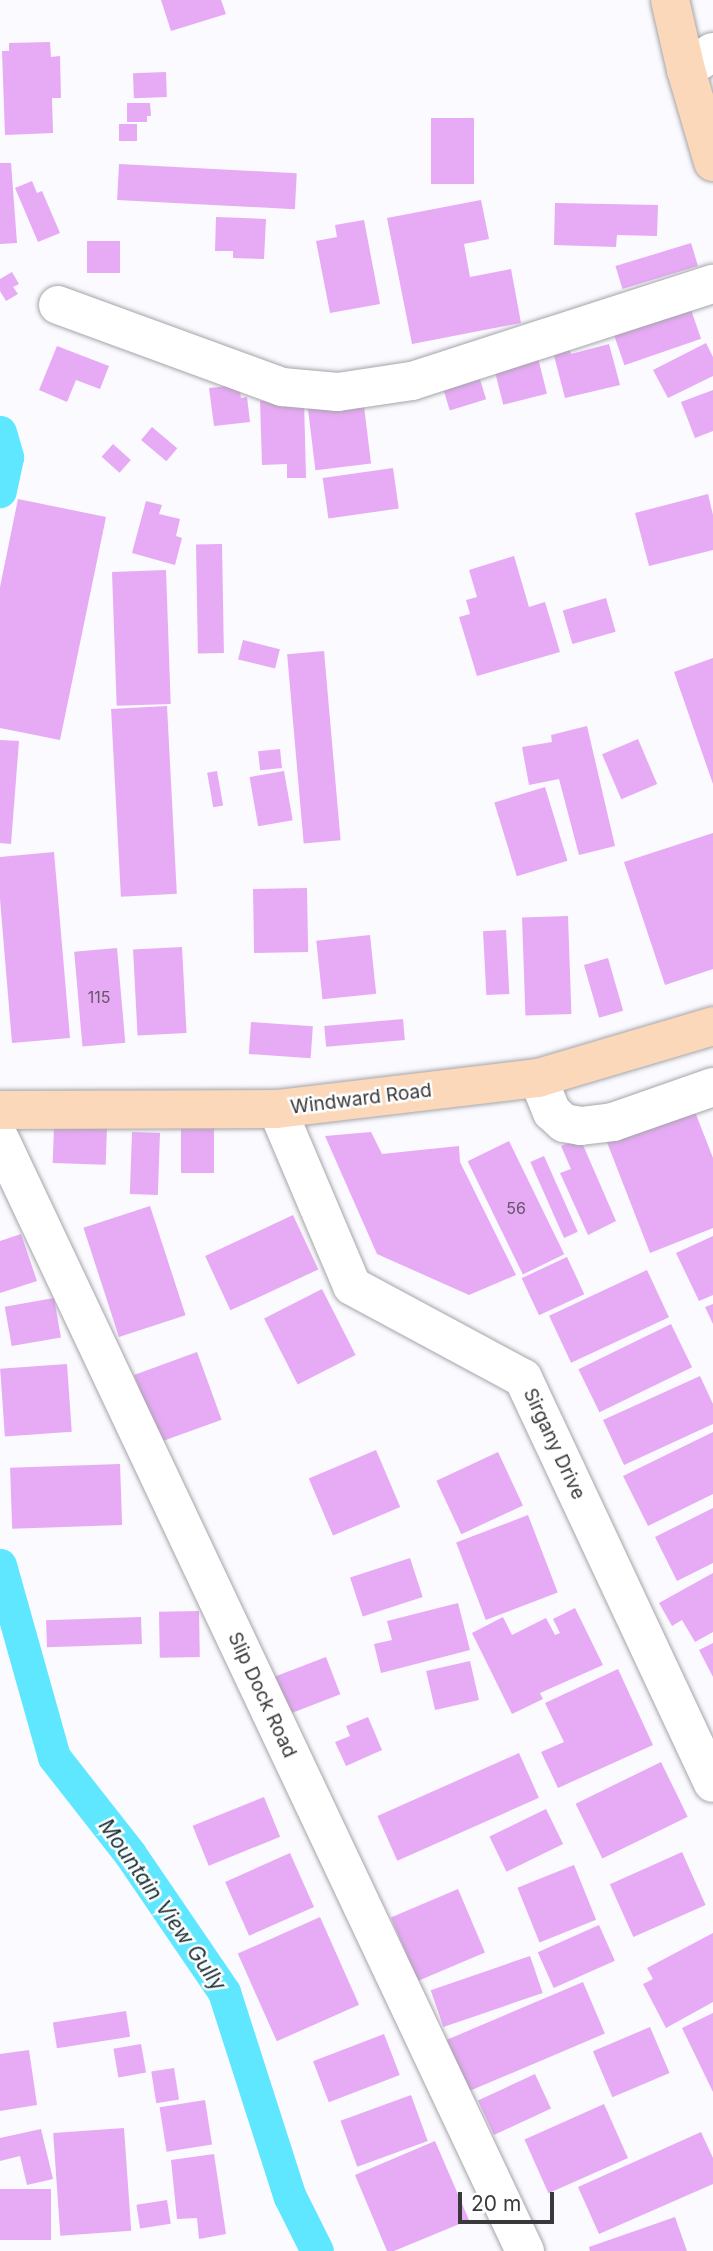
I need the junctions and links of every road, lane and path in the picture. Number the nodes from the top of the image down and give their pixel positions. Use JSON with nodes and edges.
{"nodes":[{"id":1,"x":670,"y":0,"type":"edge"},
{"id":2,"x":699,"y":61,"type":"edge"},
{"id":3,"x":713,"y":162,"type":"edge"},
{"id":4,"x":713,"y":284,"type":"edge"},
{"id":5,"x":58,"y":305,"type":"dead end"},
{"id":6,"x":713,"y":1026,"type":"edge"},
{"id":7,"x":538,"y":1078,"type":"junction"},
{"id":8,"x":713,"y":1087,"type":"edge"},
{"id":9,"x":277,"y":1109,"type":"junction"},
{"id":10,"x":0,"y":1110,"type":"edge"},
{"id":11,"x":0,"y":1139,"type":"edge"},
{"id":12,"x":713,"y":1783,"type":"edge"},
{"id":13,"x":525,"y":2251,"type":"edge"}],
"edges":[{"from":1,"to":2,"type":"main road"},
{"from":2,"to":3,"type":"main road"},
{"from":4,"to":5,"type":"street"},
{"from":6,"to":7,"type":"main road","name":"Windward Road"},
{"from":7,"to":8,"type":"street"},
{"from":7,"to":9,"type":"main road","name":"Windward Road"},
{"from":9,"to":10,"type":"main road","name":"Windward Road"},
{"from":9,"to":12,"type":"street","name":"Sirgany Drive"},
{"from":11,"to":13,"type":"street","name":"Slip Dock Road"}]}
